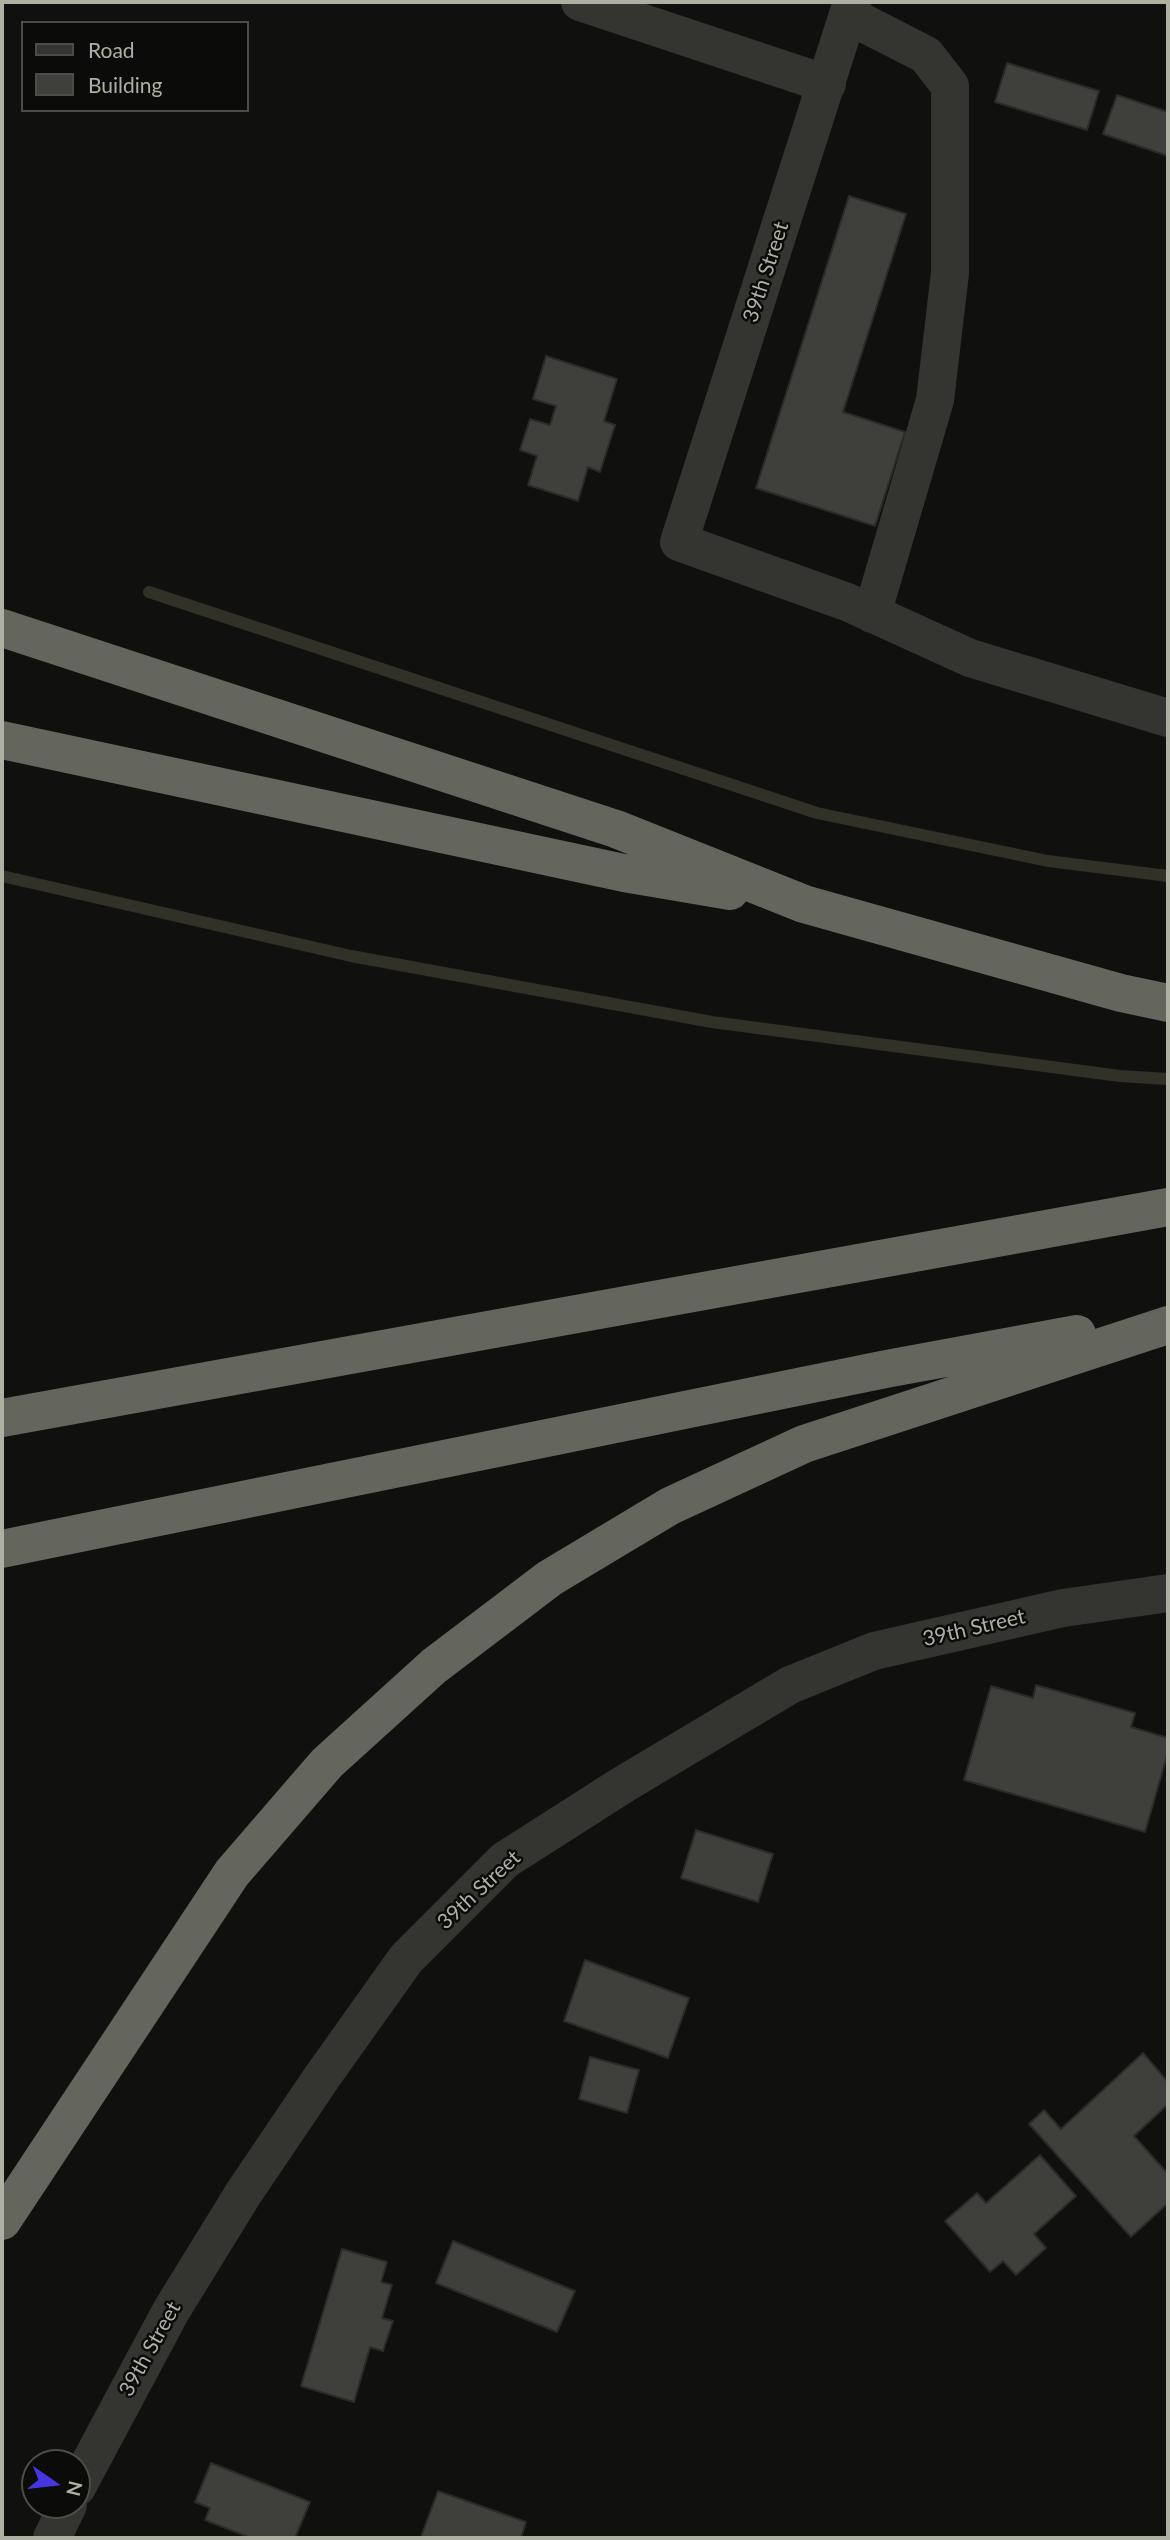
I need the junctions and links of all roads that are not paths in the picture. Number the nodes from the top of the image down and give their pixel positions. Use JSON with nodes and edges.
{"nodes":[{"id":1,"x":580,"y":2,"type":"edge"},
{"id":2,"x":850,"y":8,"type":"edge"},
{"id":3,"x":827,"y":84,"type":"junction"},
{"id":4,"x":872,"y":614,"type":"junction"},
{"id":5,"x":2,"y":628,"type":"edge"},
{"id":6,"x":1168,"y":718,"type":"edge"},
{"id":7,"x":2,"y":740,"type":"edge"},
{"id":8,"x":804,"y":904,"type":"junction"},
{"id":9,"x":1168,"y":1003,"type":"edge"},
{"id":10,"x":1168,"y":1207,"type":"edge"},
{"id":11,"x":1168,"y":1318,"type":"edge"},
{"id":12,"x":1168,"y":1325,"type":"edge"},
{"id":13,"x":2,"y":1418,"type":"edge"},
{"id":14,"x":2,"y":1549,"type":"edge"},
{"id":15,"x":1168,"y":1594,"type":"edge"},
{"id":16,"x":2,"y":2221,"type":"edge"},
{"id":17,"x":91,"y":2461,"type":"edge"},
{"id":18,"x":61,"y":2519,"type":"edge"},
{"id":19,"x":52,"y":2538,"type":"edge"}],
"edges":[{"from":1,"to":3,"type":"street"},
{"from":2,"to":3,"type":"street","name":"39th Street"},
{"from":2,"to":4,"type":"street"},
{"from":3,"to":4,"type":"street","name":"39th Street"},
{"from":4,"to":6,"type":"street"},
{"from":5,"to":8,"type":"highway"},
{"from":7,"to":8,"type":"highway"},
{"from":8,"to":9,"type":"highway"},
{"from":10,"to":13,"type":"highway"},
{"from":11,"to":14,"type":"highway"},
{"from":12,"to":16,"type":"highway"},
{"from":15,"to":17,"type":"street","name":"39th Street"},
{"from":18,"to":19,"type":"street"}]}
